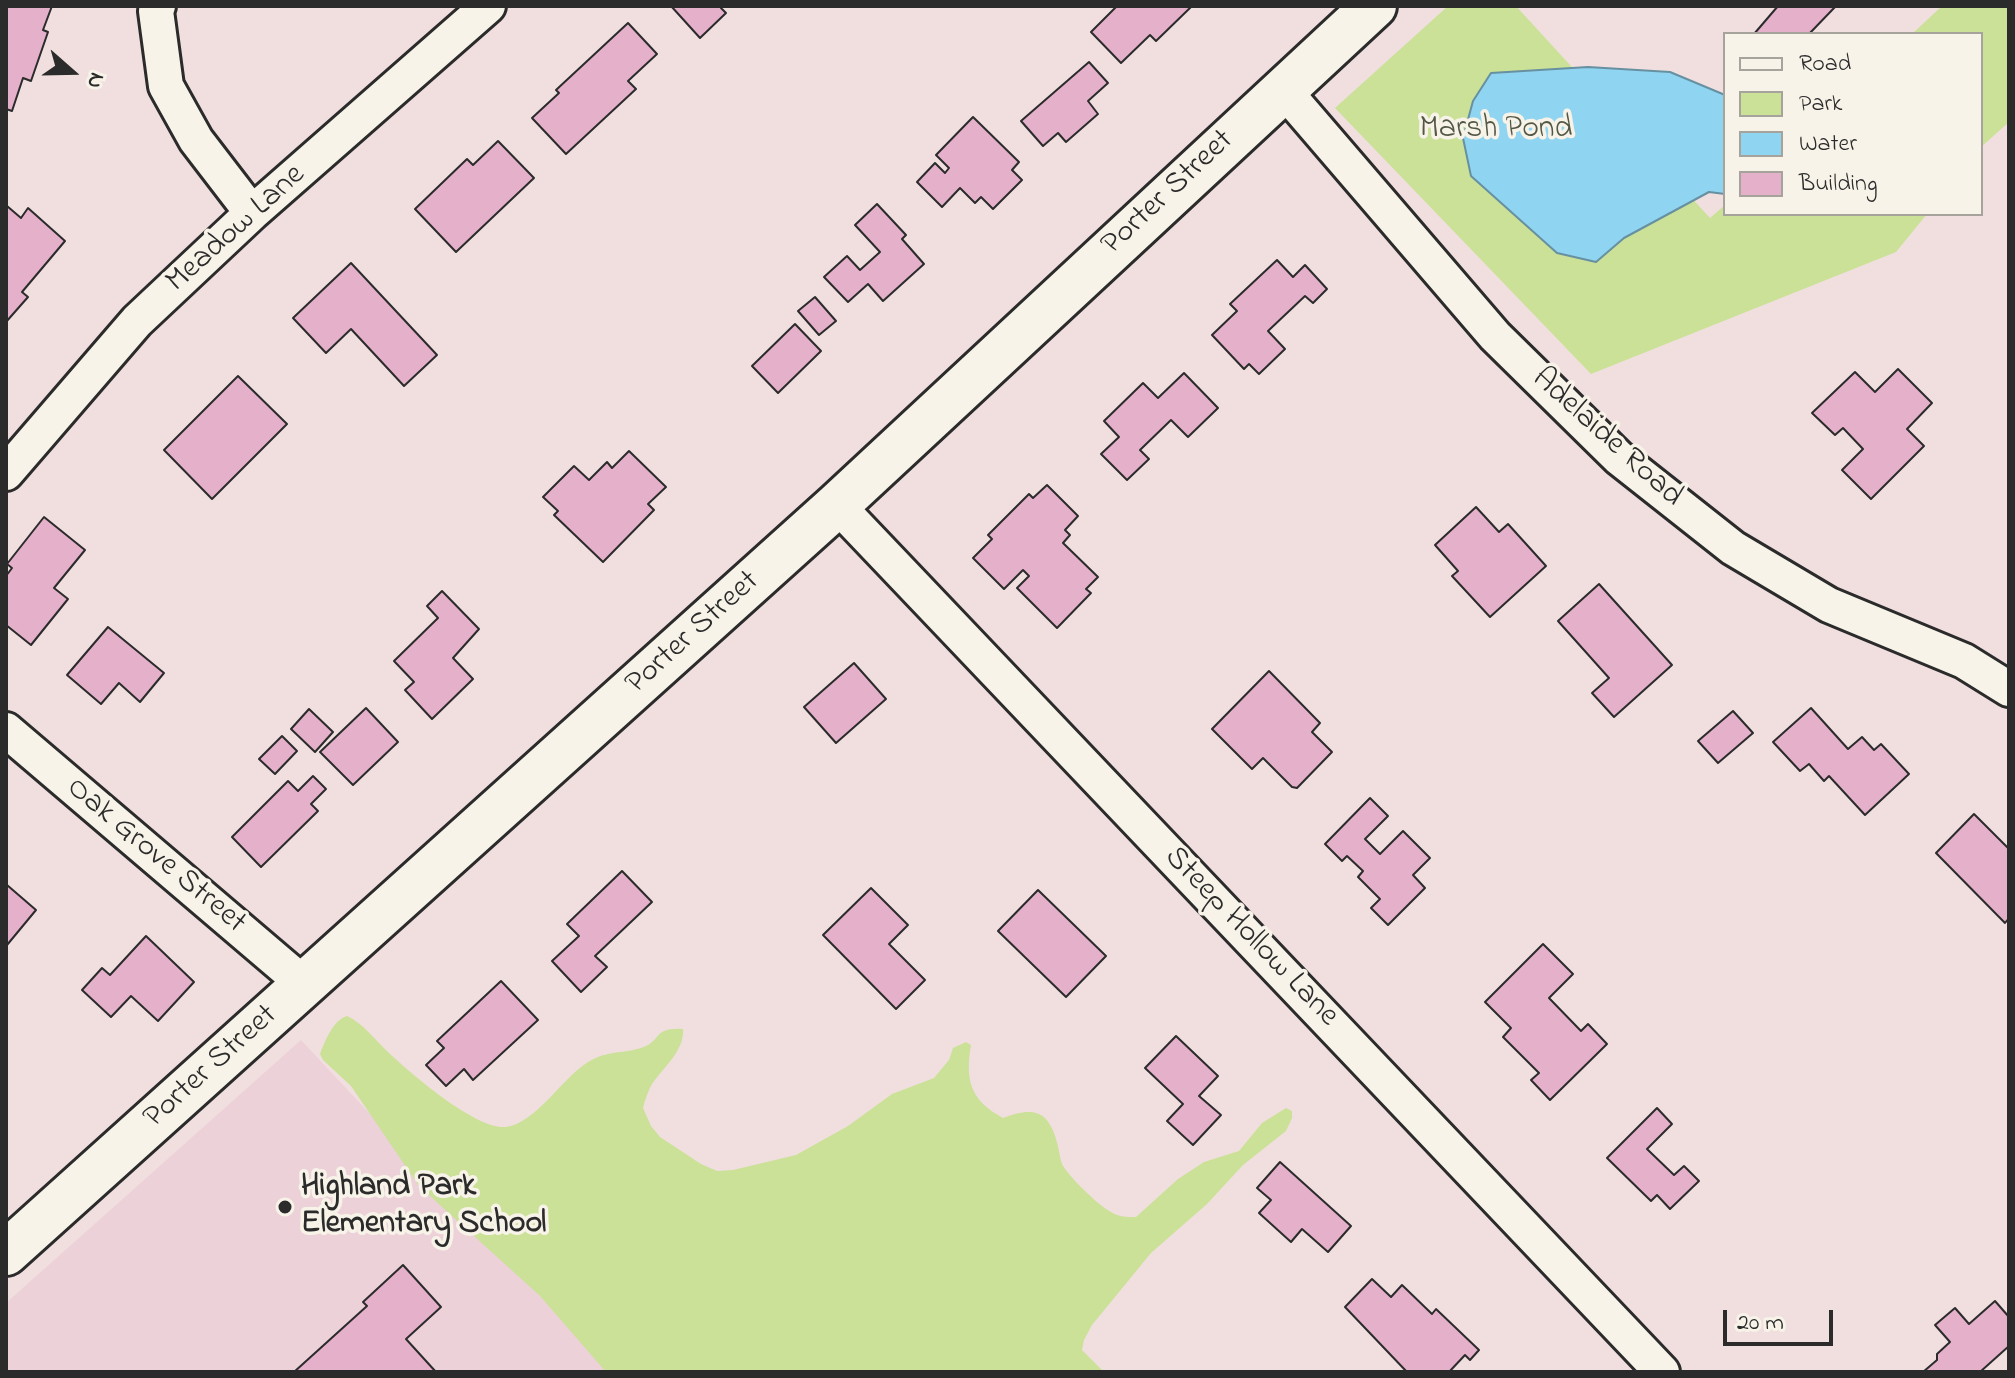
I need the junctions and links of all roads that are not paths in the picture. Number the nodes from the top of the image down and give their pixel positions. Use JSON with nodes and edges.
{"nodes":[{"id":1,"x":158,"y":6,"type":"edge"},
{"id":2,"x":488,"y":6,"type":"edge"},
{"id":3,"x":1374,"y":6,"type":"edge"},
{"id":4,"x":1282,"y":88,"type":"junction"},
{"id":5,"x":252,"y":213,"type":"junction"},
{"id":6,"x":6,"y":473,"type":"edge"},
{"id":7,"x":837,"y":505,"type":"junction"},
{"id":8,"x":2009,"y":689,"type":"edge"},
{"id":9,"x":6,"y":730,"type":"edge"},
{"id":10,"x":304,"y":984,"type":"junction"},
{"id":11,"x":6,"y":1253,"type":"edge"},
{"id":12,"x":1662,"y":1372,"type":"edge"}],
"edges":[{"from":1,"to":5,"type":"street"},
{"from":2,"to":5,"type":"street","name":"Meadow Lane"},
{"from":3,"to":4,"type":"street","name":"Porter Street"},
{"from":4,"to":7,"type":"street","name":"Porter Street"},
{"from":4,"to":8,"type":"street","name":"Adelaide Road"},
{"from":5,"to":6,"type":"street","name":"Meadow Lane"},
{"from":7,"to":10,"type":"street","name":"Porter Street"},
{"from":7,"to":12,"type":"street","name":"Steep Hollow Lane"},
{"from":9,"to":10,"type":"street","name":"Oak Grove Street"},
{"from":10,"to":11,"type":"street","name":"Porter Street"}]}
